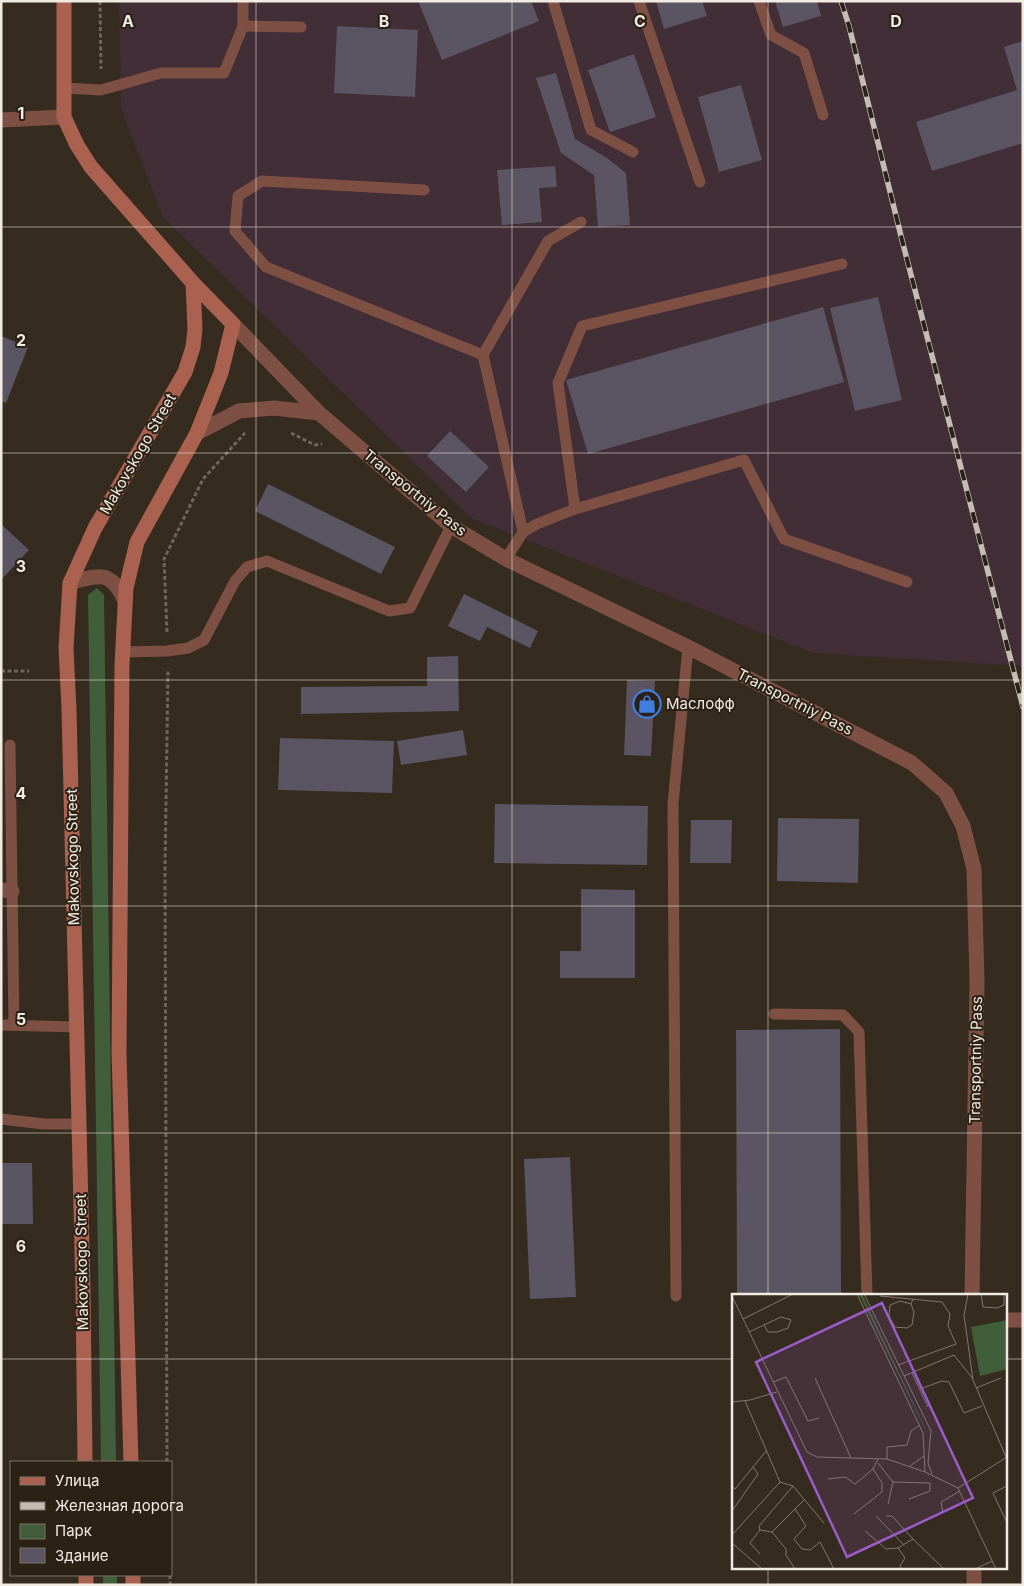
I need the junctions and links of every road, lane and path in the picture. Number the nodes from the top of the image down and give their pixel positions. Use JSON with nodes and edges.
{"nodes":[{"id":1,"x":64,"y":1,"type":"edge"},
{"id":2,"x":100,"y":1,"type":"edge"},
{"id":3,"x":243,"y":1,"type":"edge"},
{"id":4,"x":552,"y":1,"type":"edge"},
{"id":5,"x":639,"y":1,"type":"edge"},
{"id":6,"x":759,"y":1,"type":"edge"},
{"id":7,"x":243,"y":26,"type":"junction"},
{"id":8,"x":301,"y":27,"type":"dead end"},
{"id":9,"x":64,"y":88,"type":"junction"},
{"id":10,"x":101,"y":90,"type":"junction"},
{"id":11,"x":823,"y":115,"type":"dead end"},
{"id":12,"x":64,"y":117,"type":"junction"},
{"id":13,"x":1,"y":120,"type":"edge"},
{"id":14,"x":633,"y":152,"type":"dead end"},
{"id":15,"x":700,"y":182,"type":"dead end"},
{"id":16,"x":424,"y":190,"type":"dead end"},
{"id":17,"x":580,"y":222,"type":"dead end"},
{"id":18,"x":842,"y":264,"type":"dead end"},
{"id":19,"x":193,"y":284,"type":"junction"},
{"id":20,"x":233,"y":324,"type":"junction"},
{"id":21,"x":483,"y":355,"type":"junction"},
{"id":22,"x":319,"y":414,"type":"junction"},
{"id":23,"x":248,"y":430,"type":"dead end"},
{"id":24,"x":286,"y":430,"type":"dead end"},
{"id":25,"x":196,"y":433,"type":"junction"},
{"id":26,"x":351,"y":442,"type":"junction"},
{"id":27,"x":575,"y":509,"type":"junction"},
{"id":28,"x":452,"y":526,"type":"junction"},
{"id":29,"x":523,"y":532,"type":"junction"},
{"id":30,"x":506,"y":559,"type":"junction"},
{"id":31,"x":908,"y":582,"type":"dead end"},
{"id":32,"x":70,"y":583,"type":"junction"},
{"id":33,"x":125,"y":601,"type":"junction"},
{"id":34,"x":688,"y":647,"type":"junction"},
{"id":35,"x":167,"y":651,"type":"junction"},
{"id":36,"x":123,"y":652,"type":"junction"},
{"id":37,"x":1,"y":671,"type":"edge"},
{"id":38,"x":29,"y":671,"type":"dead end"},
{"id":39,"x":10,"y":746,"type":"dead end"},
{"id":40,"x":7,"y":890,"type":"edge"},
{"id":41,"x":774,"y":1014,"type":"dead end"},
{"id":42,"x":1,"y":1025,"type":"edge"},
{"id":43,"x":14,"y":1025,"type":"junction"},
{"id":44,"x":77,"y":1027,"type":"junction"},
{"id":45,"x":1,"y":1119,"type":"edge"},
{"id":46,"x":79,"y":1124,"type":"junction"},
{"id":47,"x":867,"y":1294,"type":"edge"},
{"id":48,"x":972,"y":1294,"type":"edge"},
{"id":49,"x":676,"y":1296,"type":"dead end"},
{"id":50,"x":1006,"y":1320,"type":"edge"},
{"id":51,"x":1023,"y":1320,"type":"edge"},
{"id":52,"x":85,"y":1461,"type":"edge"},
{"id":53,"x":131,"y":1461,"type":"edge"},
{"id":54,"x":167,"y":1461,"type":"edge"},
{"id":55,"x":974,"y":1568,"type":"edge"},
{"id":56,"x":974,"y":1585,"type":"edge"}],
"edges":[{"from":1,"to":9,"type":"main road"},
{"from":2,"to":10,"type":"path"},
{"from":3,"to":7,"type":"lane"},
{"from":4,"to":14,"type":"lane"},
{"from":5,"to":15,"type":"lane"},
{"from":6,"to":11,"type":"lane"},
{"from":7,"to":8,"type":"lane"},
{"from":7,"to":10,"type":"lane"},
{"from":9,"to":10,"type":"lane"},
{"from":9,"to":12,"type":"main road"},
{"from":12,"to":13,"type":"street"},
{"from":12,"to":19,"type":"main road"},
{"from":16,"to":21,"type":"lane"},
{"from":17,"to":21,"type":"lane"},
{"from":18,"to":27,"type":"lane"},
{"from":19,"to":20,"type":"main road"},
{"from":19,"to":32,"type":"main road","name":"Makovskogo Street"},
{"from":20,"to":22,"type":"street","name":"Transportniy Pass"},
{"from":20,"to":25,"type":"main road"},
{"from":21,"to":29,"type":"lane"},
{"from":22,"to":25,"type":"street"},
{"from":22,"to":26,"type":"street","name":"Transportniy Pass"},
{"from":23,"to":35,"type":"path"},
{"from":24,"to":26,"type":"path"},
{"from":25,"to":33,"type":"main road"},
{"from":26,"to":28,"type":"street","name":"Transportniy Pass"},
{"from":27,"to":29,"type":"lane"},
{"from":27,"to":31,"type":"lane"},
{"from":28,"to":30,"type":"street","name":"Transportniy Pass"},
{"from":28,"to":35,"type":"lane"},
{"from":29,"to":30,"type":"lane"},
{"from":30,"to":34,"type":"street","name":"Transportniy Pass"},
{"from":32,"to":33,"type":"street"},
{"from":32,"to":44,"type":"main road","name":"Makovskogo Street"},
{"from":33,"to":36,"type":"main road"},
{"from":34,"to":48,"type":"street","name":"Transportniy Pass"},
{"from":34,"to":49,"type":"lane"},
{"from":35,"to":36,"type":"lane"},
{"from":35,"to":54,"type":"path"},
{"from":36,"to":53,"type":"main road"},
{"from":37,"to":38,"type":"path"},
{"from":39,"to":40,"type":"lane"},
{"from":40,"to":43,"type":"lane"},
{"from":41,"to":47,"type":"lane"},
{"from":42,"to":43,"type":"lane"},
{"from":43,"to":44,"type":"lane"},
{"from":44,"to":46,"type":"main road","name":"Makovskogo Street"},
{"from":45,"to":46,"type":"lane"},
{"from":46,"to":52,"type":"main road","name":"Makovskogo Street"},
{"from":50,"to":51,"type":"street"},
{"from":55,"to":56,"type":"street"}]}
